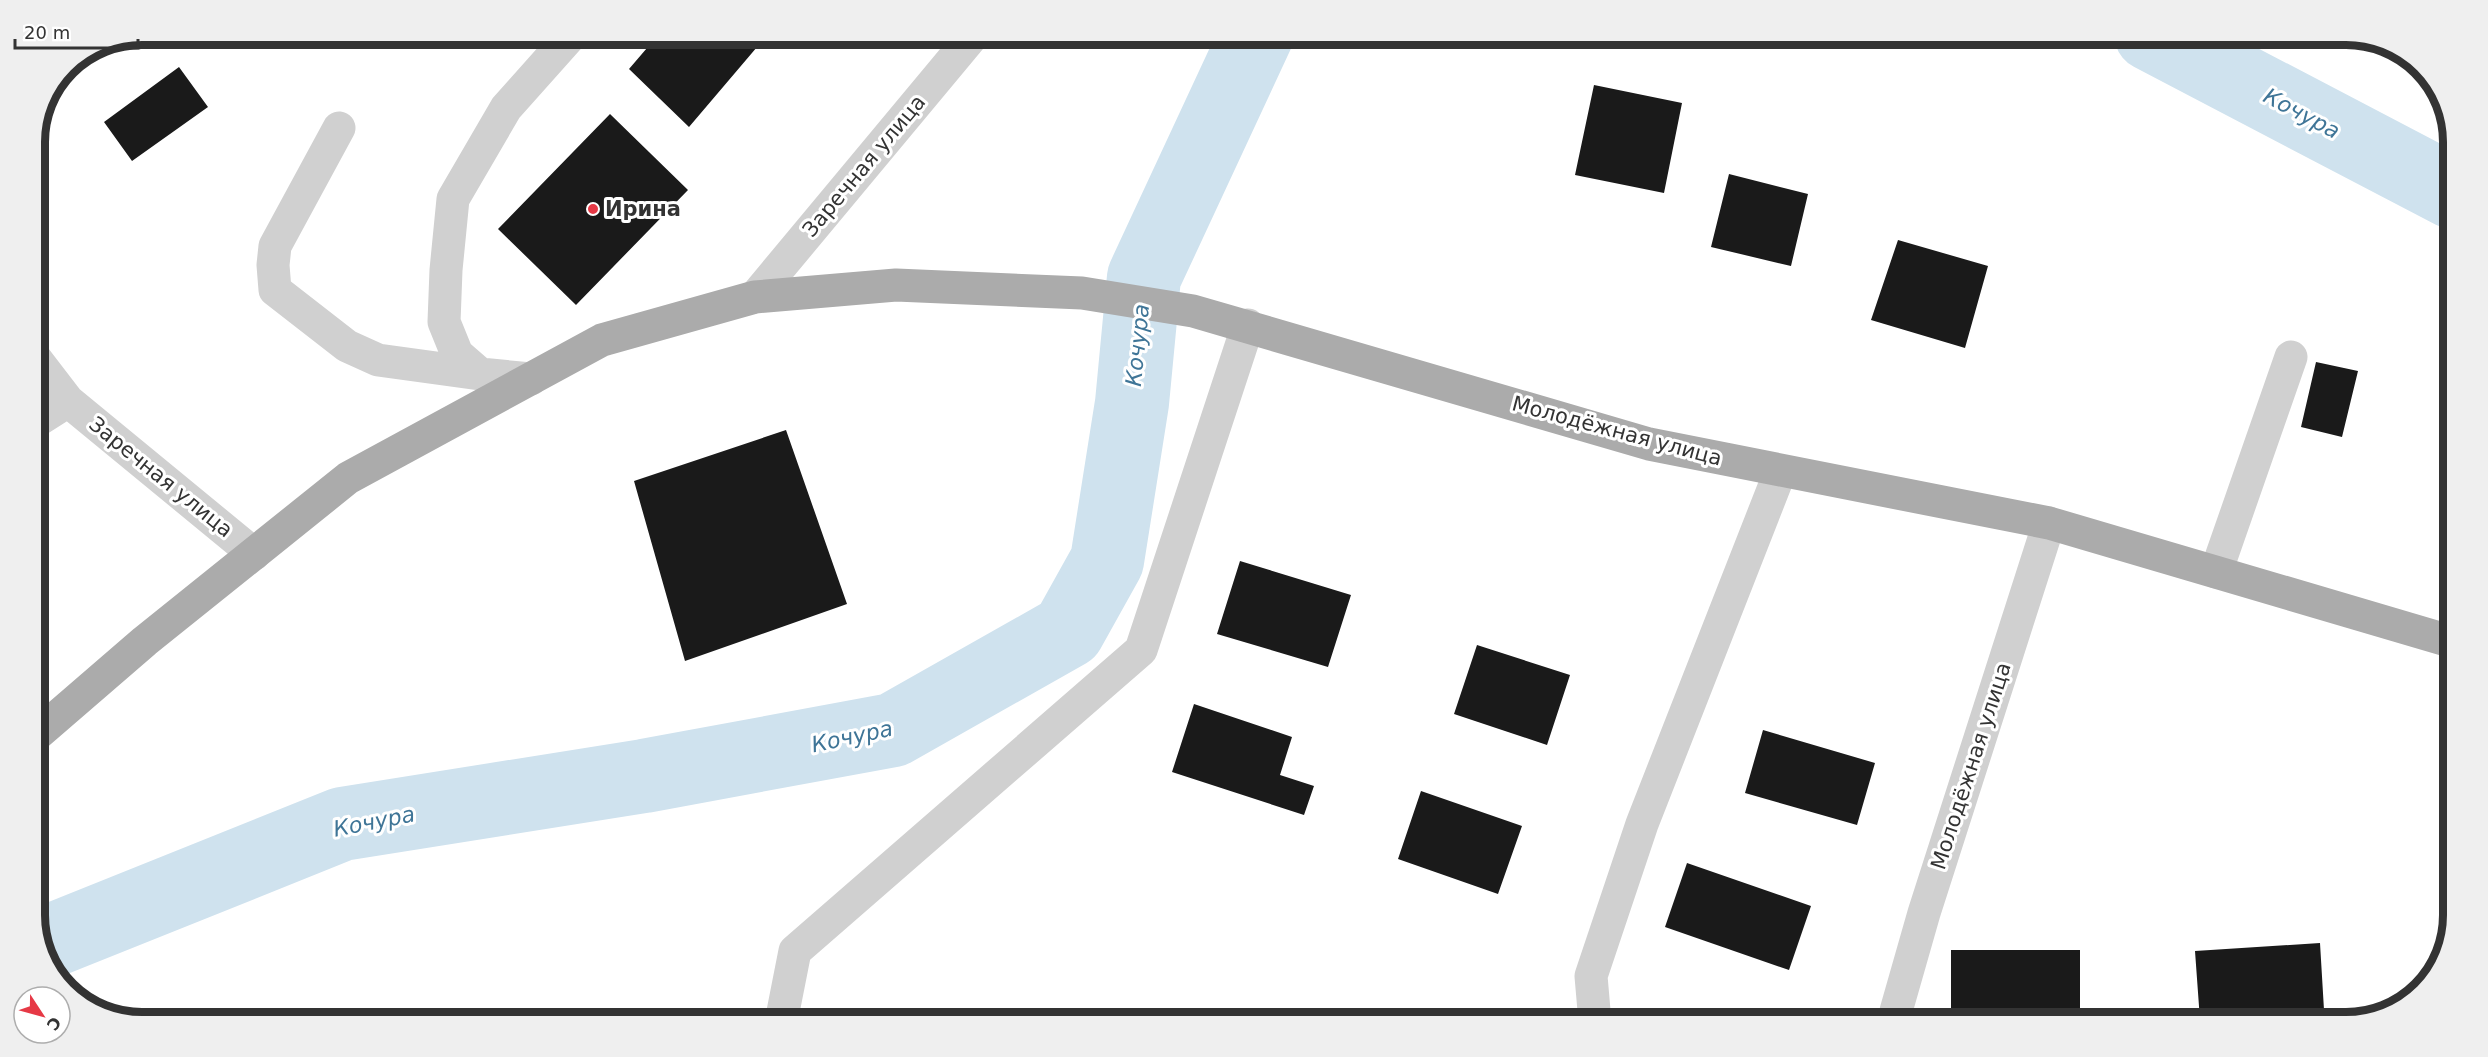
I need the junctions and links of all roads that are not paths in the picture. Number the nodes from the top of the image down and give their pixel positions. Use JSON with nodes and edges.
{"nodes":[{"id":1,"x":562,"y":45,"type":"edge"},
{"id":2,"x":965,"y":45,"type":"edge"},
{"id":3,"x":339,"y":128,"type":"dead end"},
{"id":4,"x":755,"y":297,"type":"junction"},
{"id":5,"x":1248,"y":325,"type":"junction"},
{"id":6,"x":2291,"y":357,"type":"dead end"},
{"id":7,"x":45,"y":371,"type":"edge"},
{"id":8,"x":480,"y":374,"type":"junction"},
{"id":9,"x":531,"y":379,"type":"junction"},
{"id":10,"x":68,"y":400,"type":"junction"},
{"id":11,"x":45,"y":415,"type":"edge"},
{"id":12,"x":1780,"y":471,"type":"junction"},
{"id":13,"x":2049,"y":523,"type":"junction"},
{"id":14,"x":254,"y":554,"type":"junction"},
{"id":15,"x":2216,"y":572,"type":"junction"},
{"id":16,"x":2443,"y":639,"type":"edge"},
{"id":17,"x":45,"y":727,"type":"edge"},
{"id":18,"x":1896,"y":1011,"type":"dead end"},
{"id":19,"x":783,"y":1012,"type":"edge"},
{"id":20,"x":1594,"y":1012,"type":"edge"}],
"edges":[{"from":1,"to":8,"type":"street"},
{"from":2,"to":4,"type":"street","name":"Заречная улица"},
{"from":3,"to":8,"type":"street"},
{"from":4,"to":5,"type":"main road","name":"Молодёжная улица"},
{"from":4,"to":9,"type":"main road","name":"Молодёжная улица"},
{"from":5,"to":12,"type":"main road","name":"Молодёжная улица"},
{"from":5,"to":19,"type":"street"},
{"from":6,"to":15,"type":"street"},
{"from":7,"to":10,"type":"street","name":"Заречная улица"},
{"from":8,"to":9,"type":"street"},
{"from":9,"to":14,"type":"main road","name":"Молодёжная улица"},
{"from":10,"to":11,"type":"street"},
{"from":10,"to":14,"type":"street","name":"Заречная улица"},
{"from":12,"to":13,"type":"main road","name":"Молодёжная улица"},
{"from":12,"to":20,"type":"street"},
{"from":13,"to":15,"type":"main road","name":"Молодёжная улица"},
{"from":13,"to":18,"type":"street","name":"Молодёжная улица"},
{"from":14,"to":17,"type":"main road","name":"Молодёжная улица"},
{"from":15,"to":16,"type":"main road","name":"Молодёжная улица"}]}
